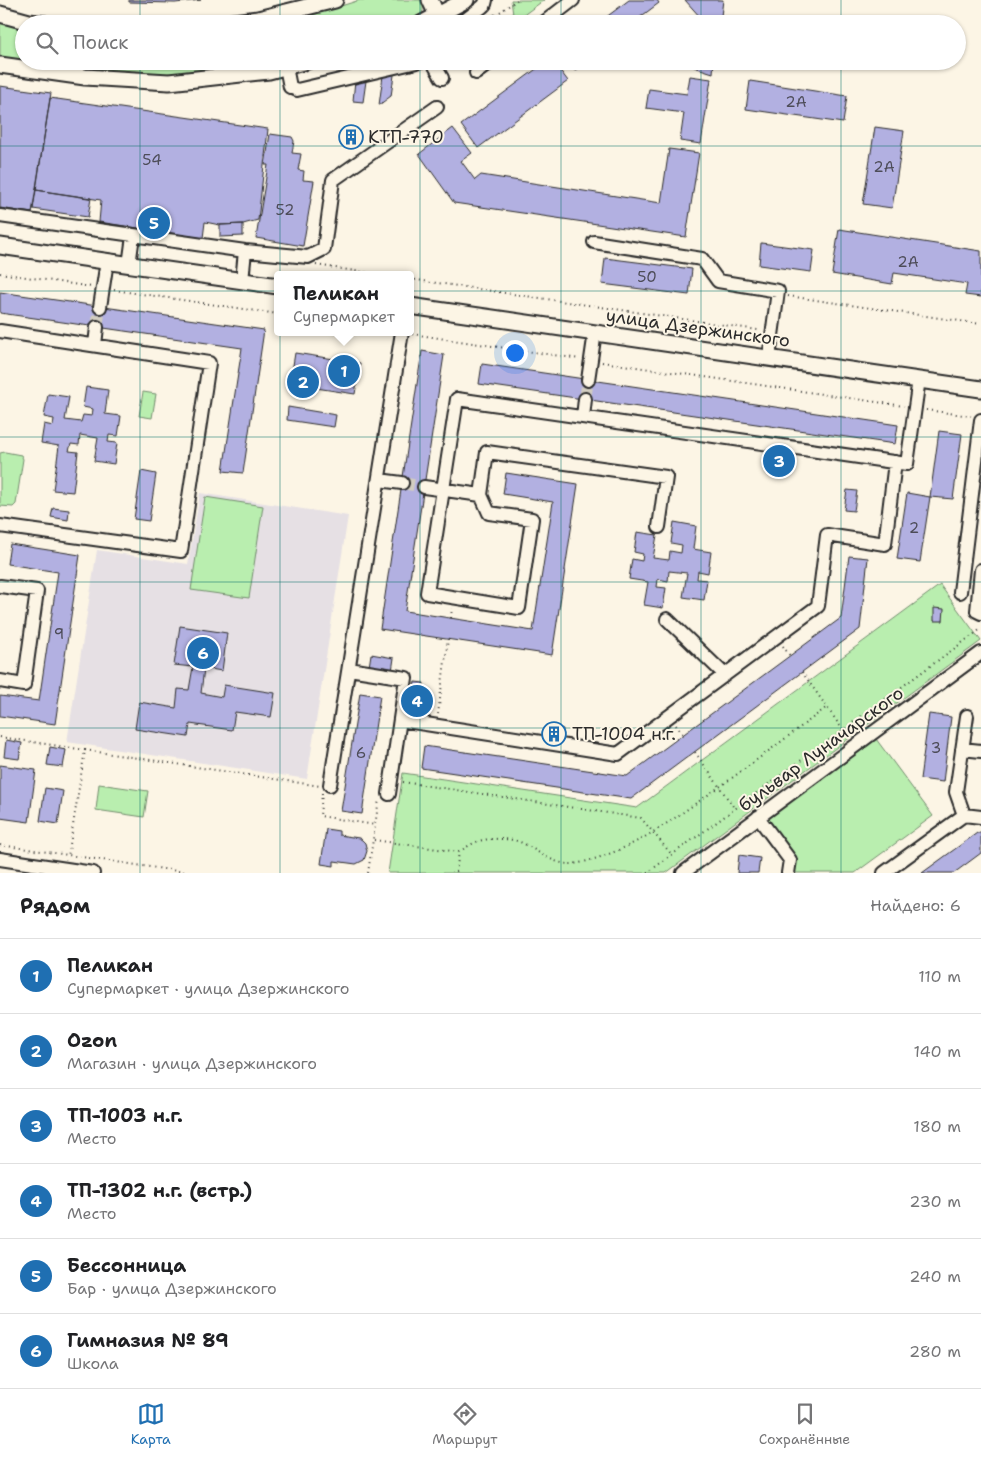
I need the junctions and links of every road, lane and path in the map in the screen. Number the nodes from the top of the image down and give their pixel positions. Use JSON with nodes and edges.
{"nodes":[{"id":1,"x":335,"y":0,"type":"edge"},
{"id":2,"x":430,"y":0,"type":"edge"},
{"id":3,"x":466,"y":0,"type":"edge"},
{"id":4,"x":486,"y":0,"type":"edge"},
{"id":5,"x":517,"y":0,"type":"edge"},
{"id":6,"x":573,"y":0,"type":"edge"},
{"id":7,"x":500,"y":12,"type":"dead end"},
{"id":8,"x":0,"y":14,"type":"edge"},
{"id":9,"x":274,"y":15,"type":"edge"},
{"id":10,"x":437,"y":15,"type":"joint"},
{"id":11,"x":472,"y":15,"type":"edge"},
{"id":12,"x":554,"y":15,"type":"edge"},
{"id":13,"x":15,"y":18,"type":"edge"},
{"id":14,"x":0,"y":66,"type":"edge"},
{"id":15,"x":15,"y":68,"type":"edge"},
{"id":16,"x":31,"y":70,"type":"edge"},
{"id":17,"x":273,"y":70,"type":"edge"},
{"id":18,"x":287,"y":70,"type":"edge"},
{"id":19,"x":382,"y":70,"type":"edge"},
{"id":20,"x":437,"y":70,"type":"edge"},
{"id":21,"x":480,"y":70,"type":"edge"},
{"id":22,"x":476,"y":73,"type":"dead end"},
{"id":23,"x":442,"y":78,"type":"dead end"},
{"id":24,"x":437,"y":107,"type":"dead end"},
{"id":25,"x":0,"y":216,"type":"edge"},
{"id":26,"x":133,"y":236,"type":"junction"},
{"id":27,"x":594,"y":242,"type":"dead end"},
{"id":28,"x":0,"y":246,"type":"edge"},
{"id":29,"x":246,"y":251,"type":"junction"},
{"id":30,"x":107,"y":261,"type":"junction"},
{"id":31,"x":129,"y":264,"type":"junction"},
{"id":32,"x":315,"y":265,"type":"dead end"},
{"id":33,"x":350,"y":271,"type":"edge"},
{"id":34,"x":0,"y":273,"type":"edge"},
{"id":35,"x":414,"y":280,"type":"edge"},
{"id":36,"x":242,"y":281,"type":"junction"},
{"id":37,"x":274,"y":285,"type":"edge"},
{"id":38,"x":103,"y":288,"type":"junction"},
{"id":39,"x":784,"y":295,"type":"dead end"},
{"id":40,"x":100,"y":307,"type":"tunnel mouth"},
{"id":41,"x":414,"y":307,"type":"edge"},
{"id":42,"x":274,"y":313,"type":"edge"},
{"id":43,"x":981,"y":324,"type":"edge"},
{"id":44,"x":97,"y":327,"type":"tunnel mouth"},
{"id":45,"x":0,"y":330,"type":"edge"},
{"id":46,"x":758,"y":330,"type":"dead end"},
{"id":47,"x":595,"y":332,"type":"junction"},
{"id":48,"x":414,"y":334,"type":"edge"},
{"id":49,"x":401,"y":336,"type":"edge"},
{"id":50,"x":95,"y":346,"type":"junction"},
{"id":51,"x":769,"y":358,"type":"junction"},
{"id":52,"x":591,"y":360,"type":"junction"},
{"id":53,"x":588,"y":380,"type":"tunnel mouth"},
{"id":54,"x":918,"y":380,"type":"junction"},
{"id":55,"x":981,"y":388,"type":"edge"},
{"id":56,"x":585,"y":399,"type":"tunnel mouth"},
{"id":57,"x":914,"y":408,"type":"junction"},
{"id":58,"x":583,"y":417,"type":"junction"},
{"id":59,"x":978,"y":423,"type":"edge"},
{"id":60,"x":895,"y":462,"type":"junction"},
{"id":61,"x":379,"y":480,"type":"junction"},
{"id":62,"x":402,"y":483,"type":"tunnel mouth"},
{"id":63,"x":424,"y":487,"type":"tunnel mouth"},
{"id":64,"x":443,"y":489,"type":"junction"},
{"id":65,"x":481,"y":495,"type":"junction"},
{"id":66,"x":0,"y":526,"type":"edge"},
{"id":67,"x":659,"y":527,"type":"dead end"},
{"id":68,"x":981,"y":570,"type":"edge"},
{"id":69,"x":0,"y":586,"type":"edge"},
{"id":70,"x":960,"y":592,"type":"dead end"},
{"id":71,"x":981,"y":613,"type":"edge"},
{"id":72,"x":667,"y":619,"type":"dead end"},
{"id":73,"x":981,"y":629,"type":"edge"},
{"id":74,"x":448,"y":639,"type":"dead end"},
{"id":75,"x":981,"y":653,"type":"edge"},
{"id":76,"x":349,"y":669,"type":"junction"},
{"id":77,"x":802,"y":672,"type":"dead end"},
{"id":78,"x":725,"y":675,"type":"junction"},
{"id":79,"x":0,"y":681,"type":"edge"},
{"id":80,"x":827,"y":707,"type":"junction"},
{"id":81,"x":967,"y":716,"type":"dead end"},
{"id":82,"x":400,"y":720,"type":"junction"},
{"id":83,"x":436,"y":726,"type":"junction"},
{"id":84,"x":843,"y":730,"type":"junction"},
{"id":85,"x":0,"y":737,"type":"edge"},
{"id":86,"x":962,"y":749,"type":"junction"},
{"id":87,"x":85,"y":750,"type":"junction"},
{"id":88,"x":981,"y":751,"type":"edge"},
{"id":89,"x":695,"y":752,"type":"dead end"},
{"id":90,"x":391,"y":781,"type":"junction"},
{"id":91,"x":330,"y":785,"type":"dead end"},
{"id":92,"x":719,"y":787,"type":"junction"},
{"id":93,"x":384,"y":795,"type":"joint"},
{"id":94,"x":735,"y":809,"type":"junction"},
{"id":95,"x":964,"y":815,"type":"junction"},
{"id":96,"x":758,"y":816,"type":"junction"},
{"id":97,"x":981,"y":818,"type":"edge"},
{"id":98,"x":375,"y":825,"type":"junction"},
{"id":99,"x":654,"y":833,"type":"junction"},
{"id":100,"x":373,"y":840,"type":"junction"},
{"id":101,"x":0,"y":845,"type":"edge"},
{"id":102,"x":459,"y":852,"type":"junction"},
{"id":103,"x":672,"y":855,"type":"junction"},
{"id":104,"x":68,"y":856,"type":"junction"},
{"id":105,"x":0,"y":859,"type":"edge"},
{"id":106,"x":67,"y":864,"type":"dead end"},
{"id":107,"x":93,"y":873,"type":"edge"},
{"id":108,"x":191,"y":873,"type":"edge"},
{"id":109,"x":368,"y":873,"type":"edge"},
{"id":110,"x":456,"y":873,"type":"edge"},
{"id":111,"x":647,"y":873,"type":"edge"},
{"id":112,"x":683,"y":873,"type":"edge"},
{"id":113,"x":788,"y":873,"type":"edge"},
{"id":114,"x":884,"y":873,"type":"edge"}],
"edges":[{"from":1,"to":9,"type":"main road"},
{"from":2,"to":10,"type":"main road"},
{"from":3,"to":10,"type":"main road"},
{"from":4,"to":11,"type":"street"},
{"from":5,"to":7,"type":"path"},
{"from":6,"to":12,"type":"street"},
{"from":8,"to":13,"type":"main road"},
{"from":14,"to":15,"type":"main road"},
{"from":16,"to":17,"type":"main road"},
{"from":18,"to":19,"type":"street"},
{"from":20,"to":23,"type":"street"},
{"from":21,"to":22,"type":"street"},
{"from":24,"to":29,"type":"street"},
{"from":25,"to":26,"type":"street"},
{"from":26,"to":29,"type":"street"},
{"from":26,"to":31,"type":"street"},
{"from":27,"to":51,"type":"street"},
{"from":28,"to":30,"type":"main road"},
{"from":29,"to":36,"type":"street"},
{"from":30,"to":31,"type":"main road"},
{"from":30,"to":38,"type":"street"},
{"from":31,"to":36,"type":"main road"},
{"from":32,"to":33,"type":"path"},
{"from":34,"to":38,"type":"path"},
{"from":35,"to":46,"type":"path"},
{"from":36,"to":37,"type":"main road"},
{"from":38,"to":40,"type":"street"},
{"from":38,"to":42,"type":"path"},
{"from":39,"to":43,"type":"path"},
{"from":41,"to":47,"type":"main road","name":"улица Дзержинского"},
{"from":44,"to":50,"type":"street"},
{"from":45,"to":50,"type":"street"},
{"from":47,"to":51,"type":"main road","name":"улица Дзержинского"},
{"from":47,"to":52,"type":"street"},
{"from":48,"to":52,"type":"path"},
{"from":49,"to":61,"type":"street"},
{"from":50,"to":66,"type":"street"},
{"from":51,"to":54,"type":"main road","name":"улица Дзержинского"},
{"from":52,"to":53,"type":"street"},
{"from":52,"to":57,"type":"path"},
{"from":54,"to":55,"type":"main road","name":"улица Дзержинского"},
{"from":54,"to":57,"type":"street"},
{"from":56,"to":58,"type":"street"},
{"from":57,"to":59,"type":"path"},
{"from":57,"to":60,"type":"street"},
{"from":58,"to":60,"type":"street"},
{"from":58,"to":64,"type":"street"},
{"from":59,"to":70,"type":"street"},
{"from":60,"to":78,"type":"street"},
{"from":61,"to":62,"type":"street"},
{"from":61,"to":76,"type":"street"},
{"from":63,"to":64,"type":"street"},
{"from":64,"to":65,"type":"street"},
{"from":64,"to":65,"type":"street"},
{"from":65,"to":67,"type":"street"},
{"from":68,"to":71,"type":"street"},
{"from":69,"to":79,"type":"street"},
{"from":72,"to":78,"type":"street"},
{"from":73,"to":84,"type":"path"},
{"from":74,"to":83,"type":"path"},
{"from":75,"to":96,"type":"street","name":"бульвар Луначарского"},
{"from":76,"to":82,"type":"street"},
{"from":76,"to":91,"type":"street"},
{"from":77,"to":80,"type":"path"},
{"from":78,"to":83,"type":"street"},
{"from":80,"to":84,"type":"path"},
{"from":80,"to":92,"type":"path"},
{"from":81,"to":86,"type":"street"},
{"from":82,"to":83,"type":"street"},
{"from":82,"to":90,"type":"street"},
{"from":84,"to":94,"type":"path"},
{"from":85,"to":87,"type":"path"},
{"from":86,"to":88,"type":"street"},
{"from":86,"to":95,"type":"street"},
{"from":87,"to":98,"type":"path"},
{"from":87,"to":104,"type":"path"},
{"from":89,"to":92,"type":"path"},
{"from":90,"to":93,"type":"street"},
{"from":90,"to":99,"type":"path"},
{"from":92,"to":94,"type":"path"},
{"from":92,"to":99,"type":"path"},
{"from":93,"to":98,"type":"path"},
{"from":94,"to":103,"type":"path"},
{"from":95,"to":97,"type":"street"},
{"from":95,"to":114,"type":"street"},
{"from":96,"to":112,"type":"street","name":"бульвар Луначарского"},
{"from":96,"to":113,"type":"street"},
{"from":98,"to":100,"type":"path"},
{"from":99,"to":102,"type":"path"},
{"from":99,"to":103,"type":"path"},
{"from":100,"to":102,"type":"path"},
{"from":100,"to":109,"type":"path"},
{"from":101,"to":104,"type":"path"},
{"from":102,"to":110,"type":"path"},
{"from":103,"to":111,"type":"path"},
{"from":104,"to":106,"type":"path"},
{"from":104,"to":108,"type":"path"},
{"from":105,"to":107,"type":"street"}]}
